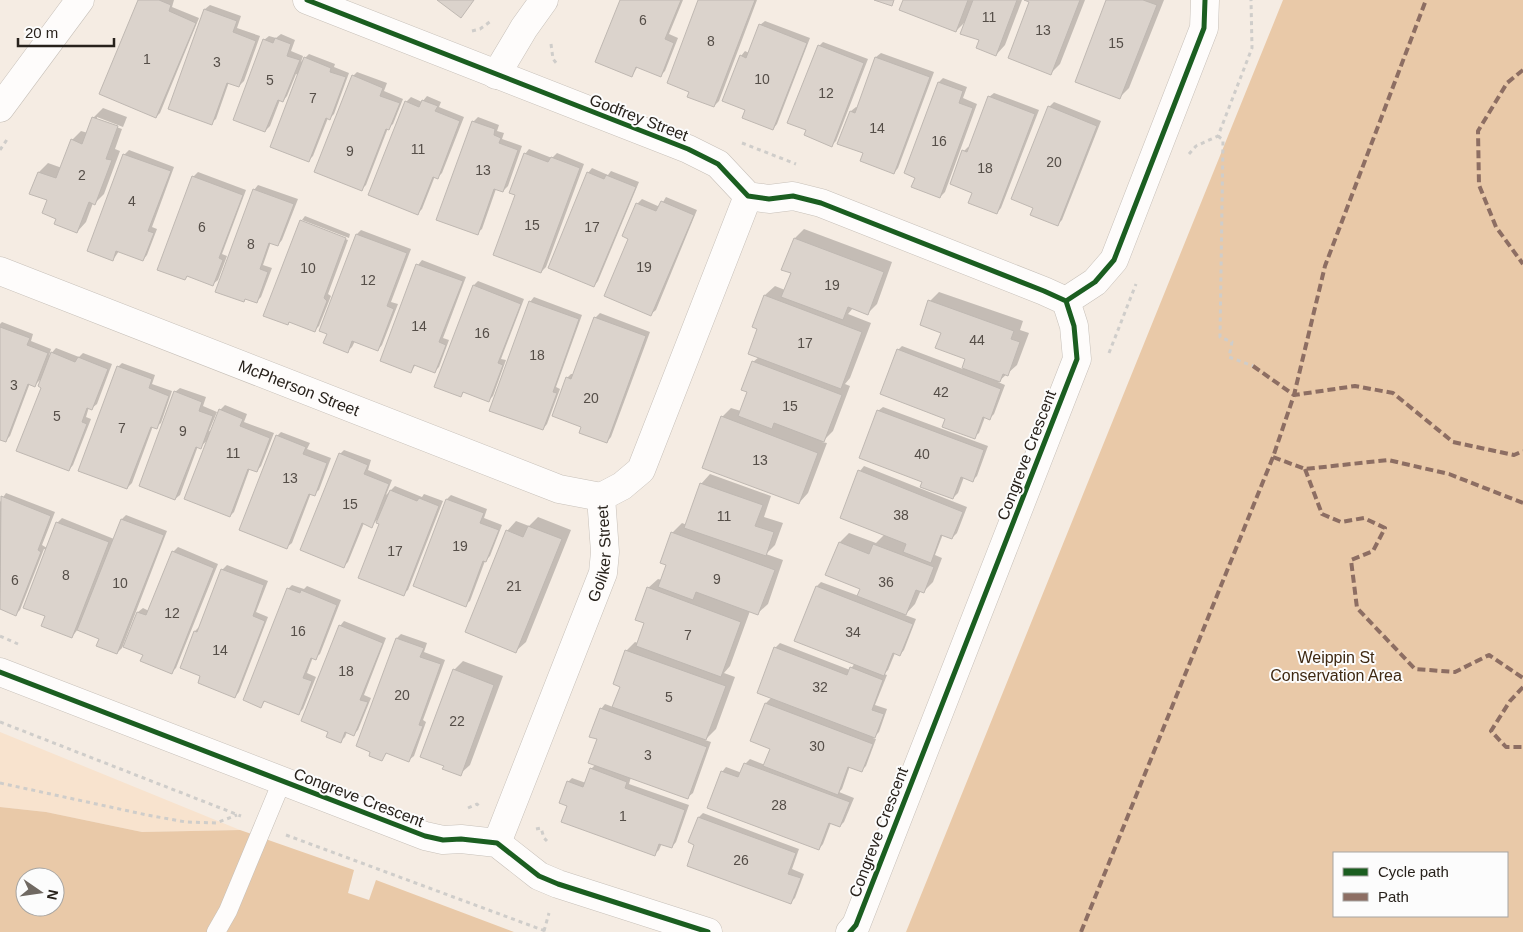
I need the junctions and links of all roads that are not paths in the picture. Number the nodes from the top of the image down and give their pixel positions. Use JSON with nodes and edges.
{"nodes":[{"id":1,"x":80,"y":0,"type":"edge"},
{"id":2,"x":306,"y":0,"type":"edge"},
{"id":3,"x":544,"y":0,"type":"edge"},
{"id":4,"x":1205,"y":0,"type":"edge"},
{"id":5,"x":496,"y":75,"type":"junction"},
{"id":6,"x":0,"y":108,"type":"edge"},
{"id":7,"x":748,"y":196,"type":"junction"},
{"id":8,"x":0,"y":272,"type":"edge"},
{"id":9,"x":1066,"y":301,"type":"junction"},
{"id":10,"x":601,"y":497,"type":"junction"},
{"id":11,"x":0,"y":672,"type":"edge"},
{"id":12,"x":282,"y":781,"type":"junction"},
{"id":13,"x":497,"y":843,"type":"junction"},
{"id":14,"x":216,"y":932,"type":"edge"},
{"id":15,"x":708,"y":932,"type":"edge"},
{"id":16,"x":850,"y":932,"type":"edge"}],
"edges":[{"from":1,"to":6,"type":"street"},
{"from":2,"to":5,"type":"street","name":"Godfrey Street"},
{"from":3,"to":5,"type":"street"},
{"from":4,"to":9,"type":"street"},
{"from":5,"to":7,"type":"street","name":"Godfrey Street"},
{"from":7,"to":9,"type":"street"},
{"from":7,"to":10,"type":"street","name":"Goliker Street"},
{"from":8,"to":10,"type":"street","name":"McPherson Street"},
{"from":9,"to":16,"type":"street","name":"Congreve Crescent"},
{"from":10,"to":13,"type":"street","name":"Goliker Street"},
{"from":11,"to":12,"type":"street","name":"Congreve Crescent"},
{"from":12,"to":13,"type":"street","name":"Congreve Crescent"},
{"from":12,"to":14,"type":"lane"},
{"from":13,"to":15,"type":"street"}]}
